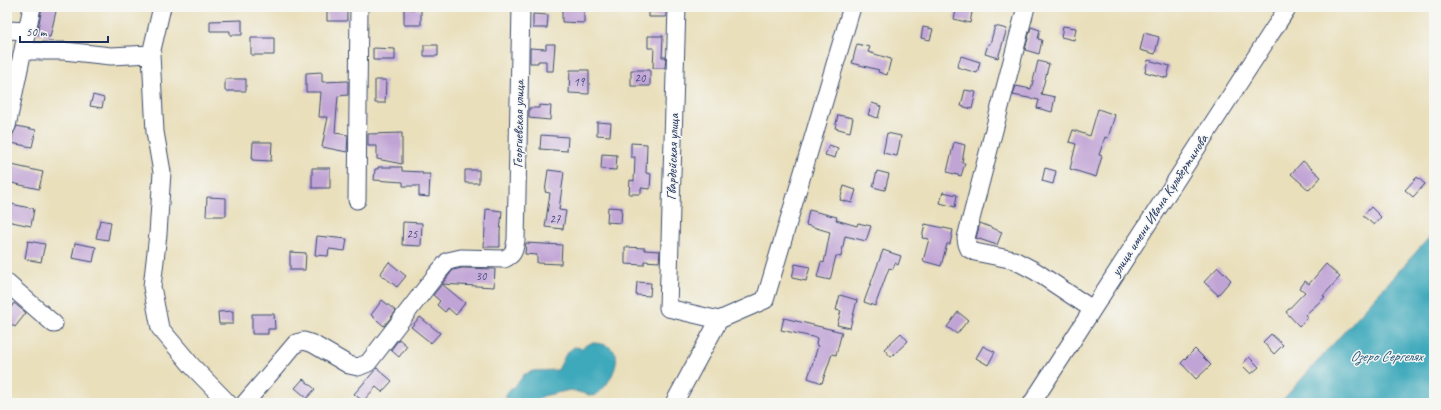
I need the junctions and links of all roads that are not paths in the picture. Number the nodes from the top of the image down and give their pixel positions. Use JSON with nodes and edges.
{"nodes":[{"id":1,"x":32,"y":7,"type":"edge"},
{"id":2,"x":162,"y":7,"type":"edge"},
{"id":3,"x":359,"y":7,"type":"edge"},
{"id":4,"x":521,"y":7,"type":"edge"},
{"id":5,"x":677,"y":7,"type":"edge"},
{"id":6,"x":852,"y":7,"type":"edge"},
{"id":7,"x":1026,"y":7,"type":"edge"},
{"id":8,"x":1288,"y":7,"type":"edge"},
{"id":9,"x":7,"y":30,"type":"edge"},
{"id":10,"x":28,"y":31,"type":"junction"},
{"id":11,"x":24,"y":51,"type":"junction"},
{"id":12,"x":151,"y":54,"type":"junction"},
{"id":13,"x":7,"y":126,"type":"edge"},
{"id":14,"x":357,"y":200,"type":"dead end"},
{"id":15,"x":7,"y":283,"type":"edge"},
{"id":16,"x":1092,"y":309,"type":"junction"},
{"id":17,"x":719,"y":320,"type":"junction"},
{"id":18,"x":54,"y":324,"type":"dead end"},
{"id":19,"x":228,"y":403,"type":"edge"},
{"id":20,"x":245,"y":403,"type":"edge"},
{"id":21,"x":674,"y":403,"type":"edge"},
{"id":22,"x":1032,"y":403,"type":"edge"}],
"edges":[{"from":1,"to":10,"type":"street"},
{"from":2,"to":12,"type":"street"},
{"from":3,"to":14,"type":"street"},
{"from":4,"to":20,"type":"street","name":"Георгиевская улица"},
{"from":5,"to":17,"type":"street","name":"Гвардейская улица"},
{"from":6,"to":17,"type":"street"},
{"from":7,"to":16,"type":"street"},
{"from":8,"to":16,"type":"street","name":"улица имени Ивана Кульбертинова"},
{"from":9,"to":10,"type":"street"},
{"from":10,"to":11,"type":"street"},
{"from":11,"to":12,"type":"street"},
{"from":11,"to":13,"type":"street"},
{"from":12,"to":19,"type":"street"},
{"from":15,"to":18,"type":"street"},
{"from":16,"to":22,"type":"street","name":"улица имени Ивана Кульбертинова"},
{"from":17,"to":21,"type":"street"}]}
